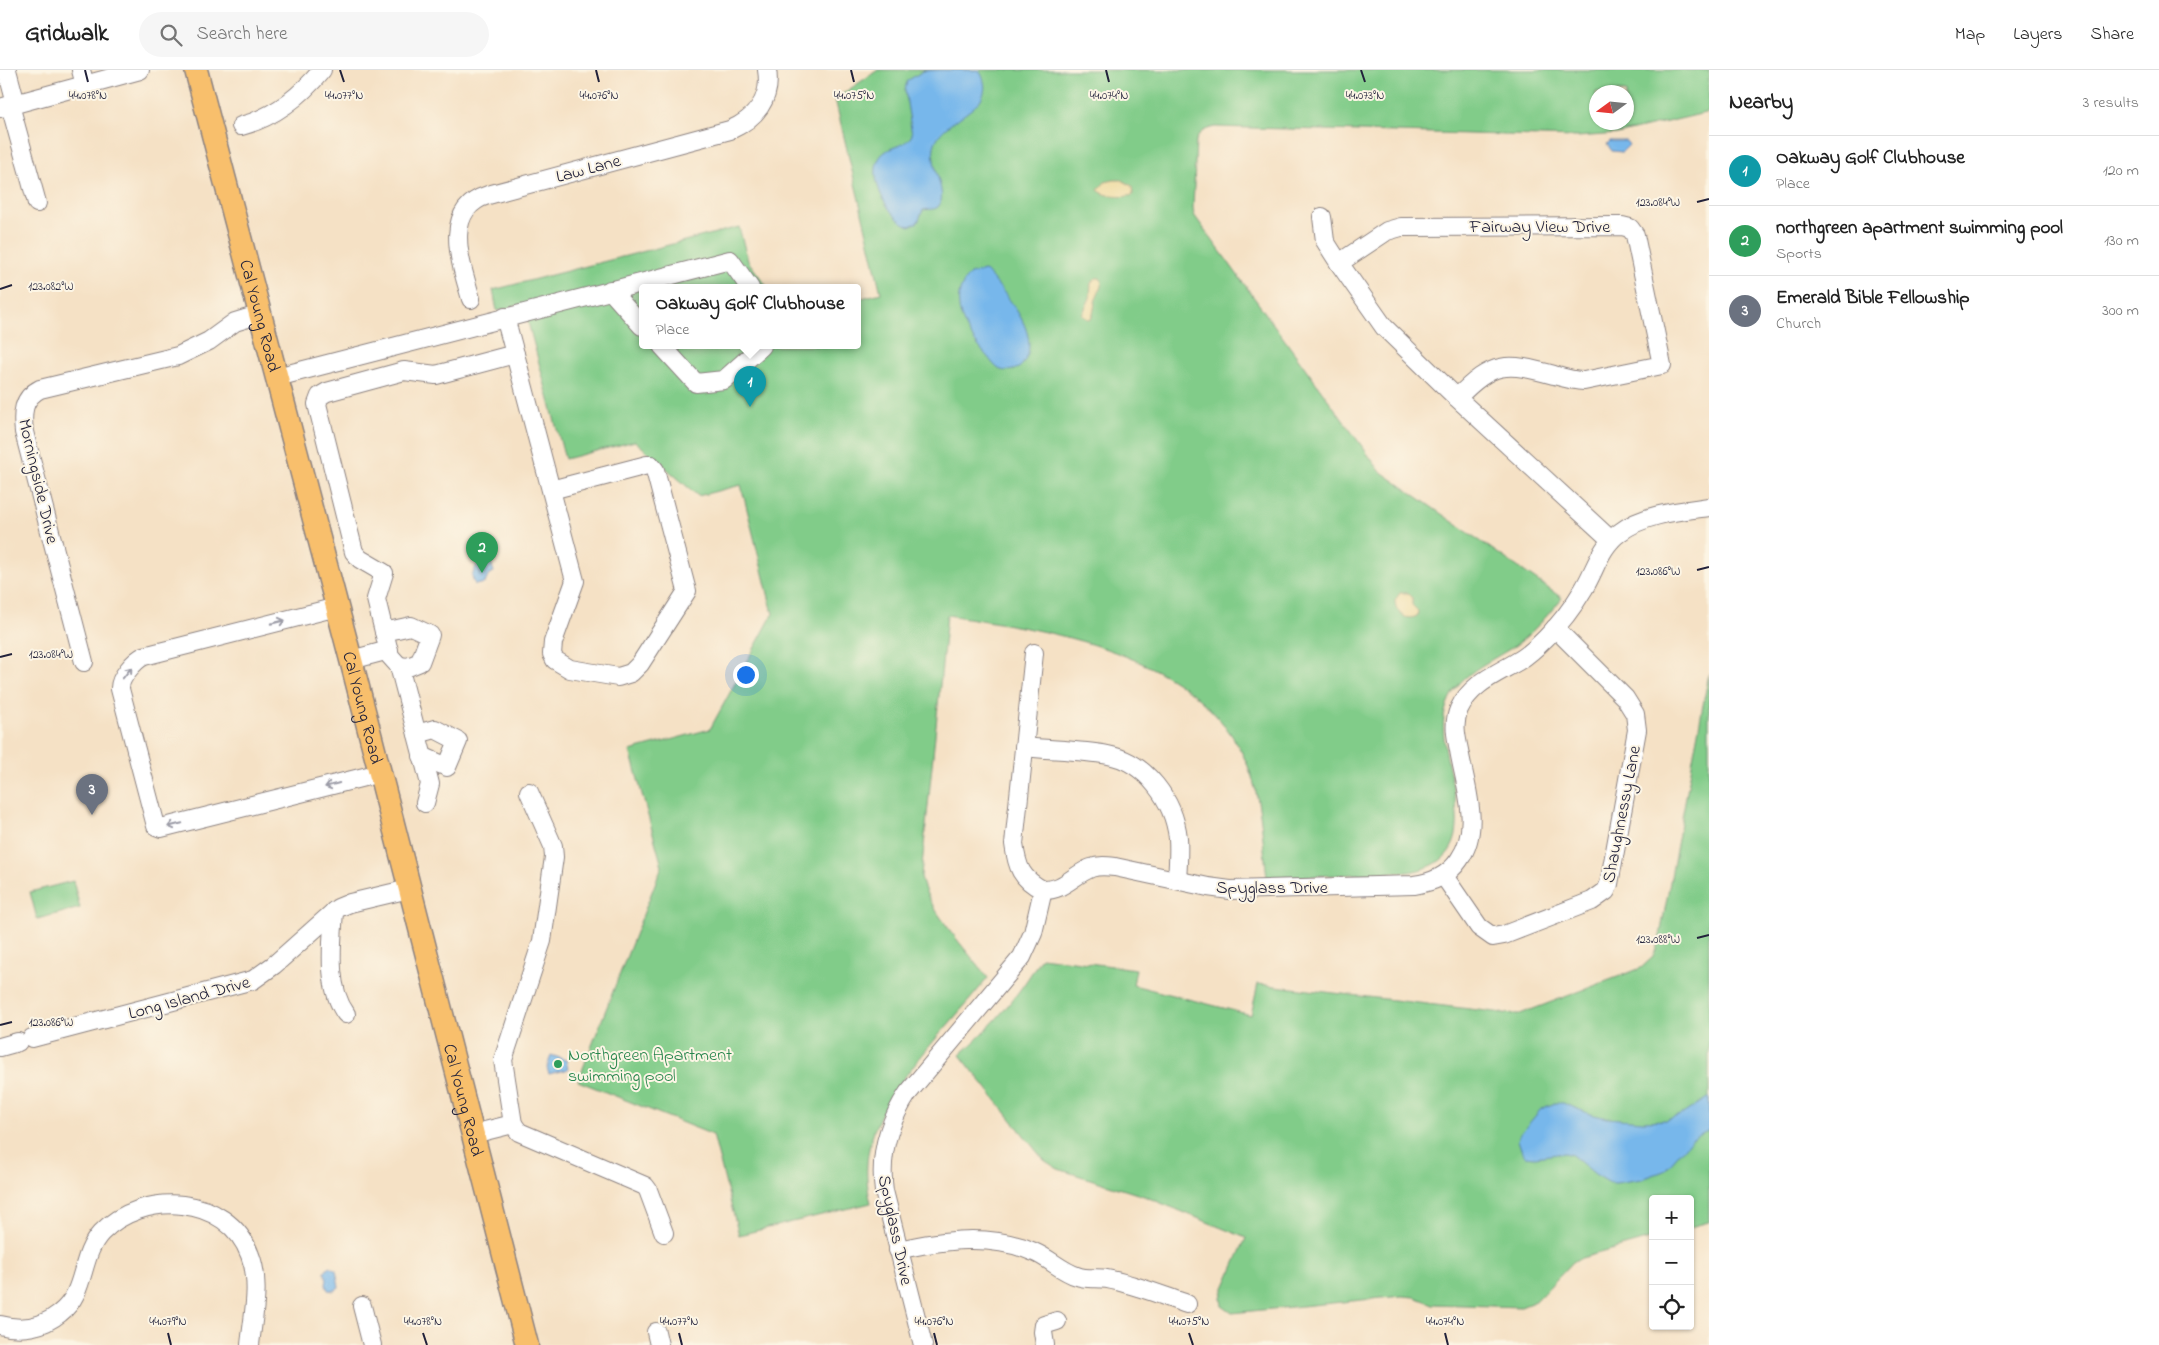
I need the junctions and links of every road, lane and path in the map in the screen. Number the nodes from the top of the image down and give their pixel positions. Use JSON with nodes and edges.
{"nodes":[{"id":1,"x":7,"y":70,"type":"edge"},
{"id":2,"x":140,"y":70,"type":"edge"},
{"id":3,"x":196,"y":70,"type":"edge"},
{"id":4,"x":322,"y":70,"type":"edge"},
{"id":5,"x":767,"y":70,"type":"edge"},
{"id":6,"x":83,"y":77,"type":"edge"},
{"id":7,"x":9,"y":106,"type":"edge"},
{"id":8,"x":241,"y":126,"type":"dead end"},
{"id":9,"x":37,"y":203,"type":"dead end"},
{"id":10,"x":1322,"y":217,"type":"dead end"},
{"id":11,"x":1339,"y":263,"type":"junction"},
{"id":12,"x":747,"y":284,"type":"edge"},
{"id":13,"x":610,"y":290,"type":"junction"},
{"id":14,"x":471,"y":299,"type":"dead end"},
{"id":15,"x":261,"y":314,"type":"junction"},
{"id":16,"x":505,"y":317,"type":"junction"},
{"id":17,"x":639,"y":323,"type":"edge"},
{"id":18,"x":665,"y":349,"type":"edge"},
{"id":19,"x":759,"y":349,"type":"edge"},
{"id":20,"x":514,"y":354,"type":"junction"},
{"id":21,"x":277,"y":377,"type":"junction"},
{"id":22,"x":1457,"y":398,"type":"junction"},
{"id":23,"x":551,"y":490,"type":"junction"},
{"id":24,"x":1709,"y":507,"type":"edge"},
{"id":25,"x":1611,"y":540,"type":"junction"},
{"id":26,"x":337,"y":607,"type":"junction"},
{"id":27,"x":1555,"y":628,"type":"junction"},
{"id":28,"x":384,"y":632,"type":"junction"},
{"id":29,"x":389,"y":650,"type":"junction"},
{"id":30,"x":1034,"y":653,"type":"dead end"},
{"id":31,"x":351,"y":660,"type":"junction"},
{"id":32,"x":84,"y":662,"type":"dead end"},
{"id":33,"x":399,"y":666,"type":"junction"},
{"id":34,"x":417,"y":734,"type":"junction"},
{"id":35,"x":1024,"y":747,"type":"junction"},
{"id":36,"x":422,"y":756,"type":"junction"},
{"id":37,"x":380,"y":773,"type":"junction"},
{"id":38,"x":529,"y":792,"type":"dead end"},
{"id":39,"x":425,"y":803,"type":"dead end"},
{"id":40,"x":1444,"y":876,"type":"junction"},
{"id":41,"x":1177,"y":880,"type":"junction"},
{"id":42,"x":410,"y":889,"type":"junction"},
{"id":43,"x":1043,"y":890,"type":"junction"},
{"id":44,"x":334,"y":911,"type":"junction"},
{"id":45,"x":346,"y":1014,"type":"dead end"},
{"id":46,"x":0,"y":1047,"type":"edge"},
{"id":47,"x":514,"y":1124,"type":"junction"},
{"id":48,"x":473,"y":1134,"type":"junction"},
{"id":49,"x":664,"y":1233,"type":"dead end"},
{"id":50,"x":898,"y":1250,"type":"junction"},
{"id":51,"x":1187,"y":1304,"type":"dead end"},
{"id":52,"x":362,"y":1306,"type":"dead end"},
{"id":53,"x":1056,"y":1321,"type":"dead end"},
{"id":54,"x":0,"y":1325,"type":"edge"},
{"id":55,"x":250,"y":1345,"type":"edge"},
{"id":56,"x":372,"y":1345,"type":"edge"},
{"id":57,"x":527,"y":1345,"type":"edge"},
{"id":58,"x":923,"y":1345,"type":"edge"},
{"id":59,"x":1045,"y":1345,"type":"edge"}],
"edges":[{"from":1,"to":7,"type":"street"},
{"from":2,"to":6,"type":"street"},
{"from":3,"to":15,"type":"main road","name":"Cal Young Road"},
{"from":4,"to":8,"type":"street"},
{"from":5,"to":14,"type":"street","name":"Law Lane"},
{"from":6,"to":7,"type":"street"},
{"from":7,"to":9,"type":"street"},
{"from":10,"to":11,"type":"street"},
{"from":11,"to":22,"type":"street"},
{"from":11,"to":22,"type":"street","name":"Fairway View Drive"},
{"from":12,"to":13,"type":"street"},
{"from":13,"to":16,"type":"street"},
{"from":13,"to":17,"type":"street"},
{"from":15,"to":21,"type":"main road","name":"Cal Young Road"},
{"from":15,"to":32,"type":"street","name":"Morningside Drive"},
{"from":16,"to":20,"type":"street"},
{"from":16,"to":21,"type":"street"},
{"from":18,"to":19,"type":"street"},
{"from":20,"to":23,"type":"street"},
{"from":20,"to":28,"type":"street"},
{"from":21,"to":26,"type":"main road","name":"Cal Young Road"},
{"from":22,"to":25,"type":"street"},
{"from":23,"to":23,"type":"street"},
{"from":24,"to":25,"type":"street"},
{"from":25,"to":27,"type":"street"},
{"from":26,"to":31,"type":"main road","name":"Cal Young Road"},
{"from":37,"to":26,"type":"street","one_way":true},
{"from":27,"to":40,"type":"street"},
{"from":27,"to":40,"type":"street","name":"Shaughnessy Lane"},
{"from":28,"to":29,"type":"street"},
{"from":28,"to":33,"type":"street"},
{"from":29,"to":31,"type":"street"},
{"from":29,"to":33,"type":"street"},
{"from":30,"to":35,"type":"street"},
{"from":31,"to":37,"type":"main road","name":"Cal Young Road"},
{"from":33,"to":34,"type":"street"},
{"from":34,"to":36,"type":"street"},
{"from":34,"to":36,"type":"street"},
{"from":35,"to":41,"type":"street"},
{"from":35,"to":43,"type":"street"},
{"from":36,"to":39,"type":"street"},
{"from":37,"to":42,"type":"main road","name":"Cal Young Road"},
{"from":38,"to":47,"type":"street"},
{"from":40,"to":41,"type":"street","name":"Spyglass Drive"},
{"from":41,"to":43,"type":"street","name":"Spyglass Drive"},
{"from":42,"to":44,"type":"street","name":"Long Island Drive"},
{"from":42,"to":48,"type":"main road","name":"Cal Young Road"},
{"from":43,"to":50,"type":"street","name":"Spyglass Drive"},
{"from":44,"to":45,"type":"street"},
{"from":44,"to":46,"type":"street","name":"Long Island Drive"},
{"from":47,"to":48,"type":"street"},
{"from":47,"to":49,"type":"street"},
{"from":48,"to":57,"type":"main road","name":"Cal Young Road"},
{"from":50,"to":51,"type":"street"},
{"from":50,"to":58,"type":"street","name":"Spyglass Drive"},
{"from":52,"to":56,"type":"street"},
{"from":53,"to":59,"type":"street"},
{"from":54,"to":55,"type":"street"}]}
